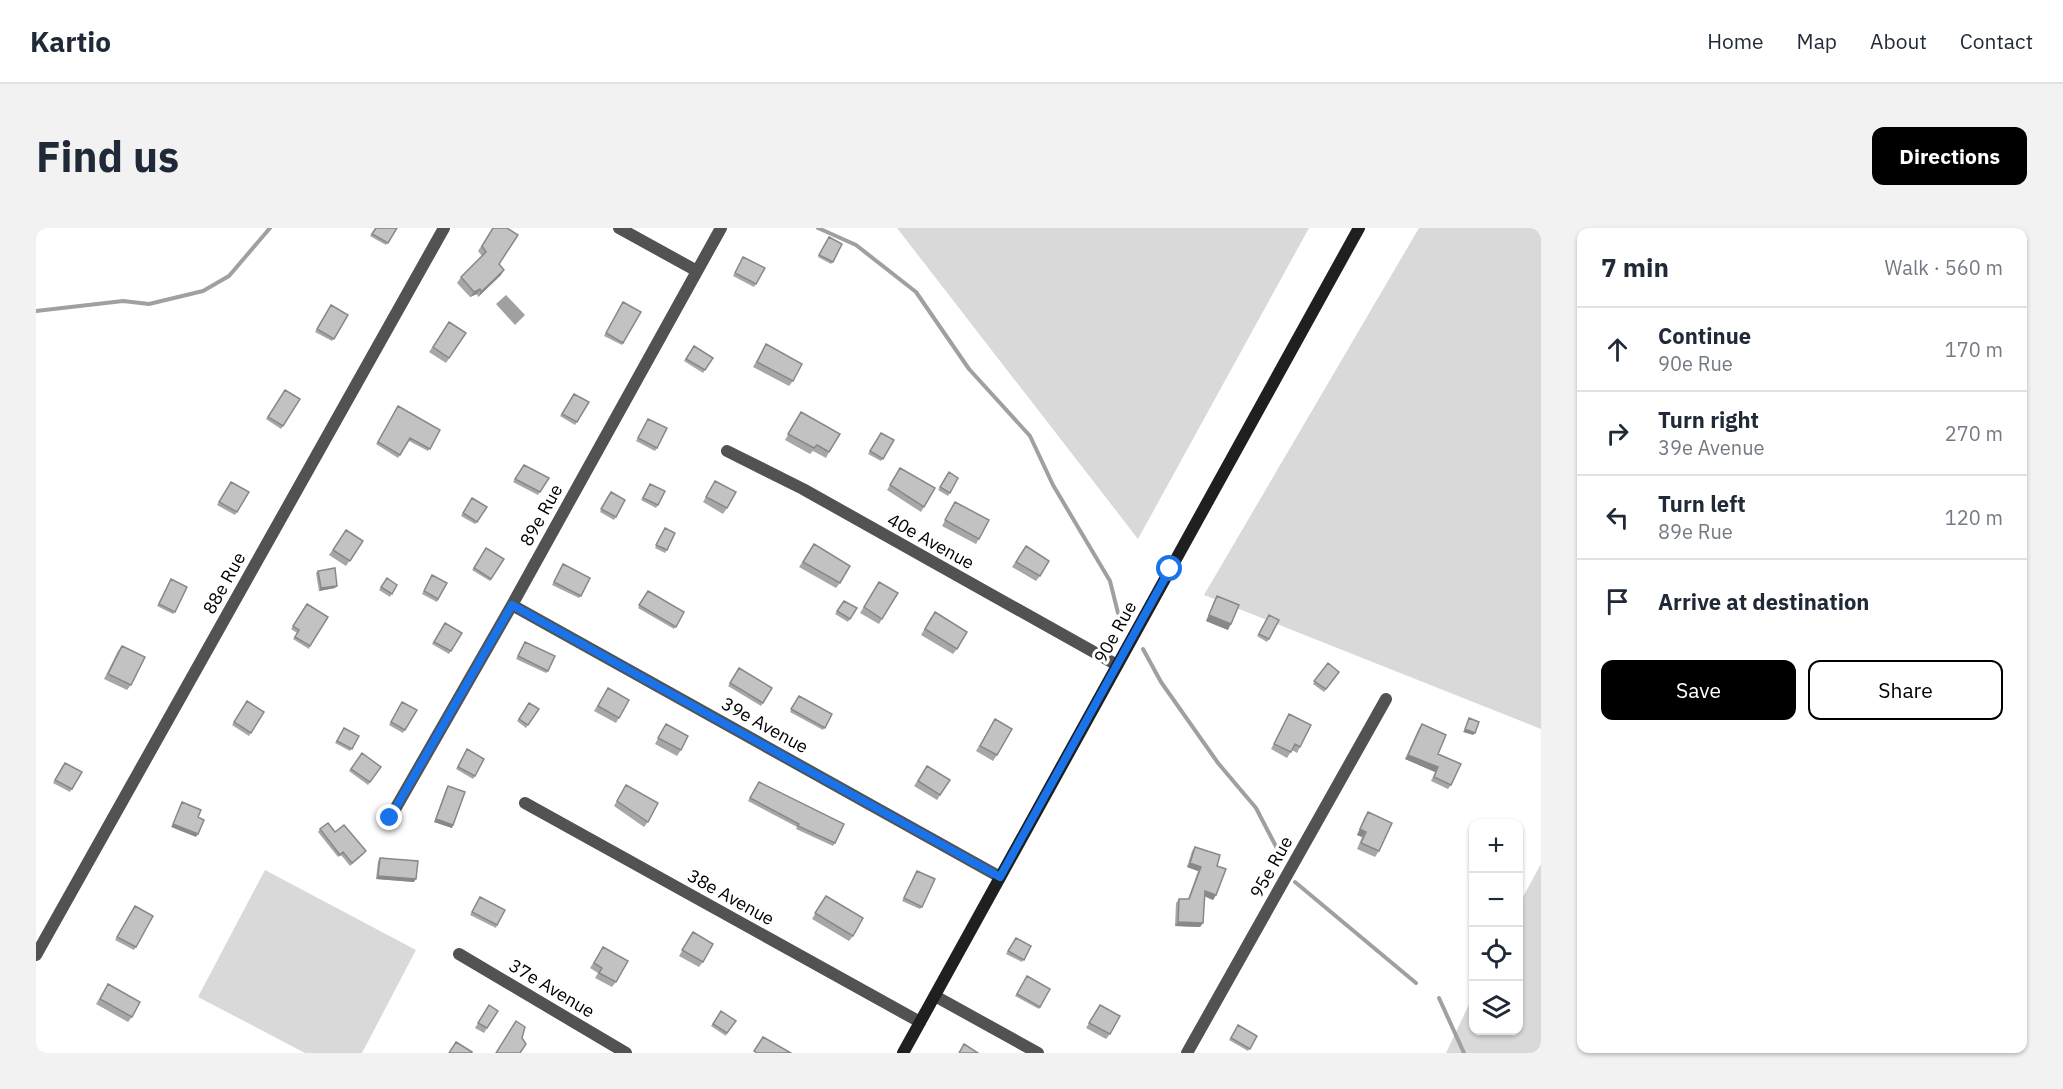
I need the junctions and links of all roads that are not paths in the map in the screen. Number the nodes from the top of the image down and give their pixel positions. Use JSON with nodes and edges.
{"nodes":[{"id":1,"x":444,"y":228,"type":"edge"},
{"id":2,"x":619,"y":228,"type":"edge"},
{"id":3,"x":721,"y":228,"type":"edge"},
{"id":4,"x":1359,"y":228,"type":"edge"},
{"id":5,"x":697,"y":271,"type":"junction"},
{"id":6,"x":727,"y":451,"type":"dead end"},
{"id":7,"x":512,"y":605,"type":"junction"},
{"id":8,"x":1117,"y":666,"type":"junction"},
{"id":9,"x":1386,"y":699,"type":"dead end"},
{"id":10,"x":525,"y":803,"type":"dead end"},
{"id":11,"x":390,"y":818,"type":"dead end"},
{"id":12,"x":1000,"y":877,"type":"junction"},
{"id":13,"x":459,"y":954,"type":"dead end"},
{"id":14,"x":36,"y":955,"type":"edge"},
{"id":15,"x":934,"y":996,"type":"junction"},
{"id":16,"x":920,"y":1022,"type":"junction"},
{"id":17,"x":626,"y":1053,"type":"edge"},
{"id":18,"x":903,"y":1053,"type":"edge"},
{"id":19,"x":1038,"y":1053,"type":"edge"},
{"id":20,"x":1187,"y":1053,"type":"edge"}],
"edges":[{"from":1,"to":14,"type":"street","name":"88e Rue"},
{"from":2,"to":5,"type":"street"},
{"from":3,"to":5,"type":"street","name":"89e Rue"},
{"from":4,"to":8,"type":"street","name":"90e Rue"},
{"from":5,"to":7,"type":"street","name":"89e Rue"},
{"from":6,"to":8,"type":"street","name":"40e Avenue"},
{"from":7,"to":11,"type":"street","name":"89e Rue"},
{"from":7,"to":12,"type":"street","name":"39e Avenue"},
{"from":8,"to":12,"type":"street","name":"90e Rue"},
{"from":9,"to":20,"type":"street","name":"95e Rue"},
{"from":10,"to":16,"type":"street","name":"38e Avenue"},
{"from":12,"to":15,"type":"street","name":"90e Rue"},
{"from":13,"to":17,"type":"street","name":"37e Avenue"},
{"from":15,"to":16,"type":"street","name":"90e Rue"},
{"from":15,"to":19,"type":"street"},
{"from":16,"to":18,"type":"street","name":"90e Rue"}]}
